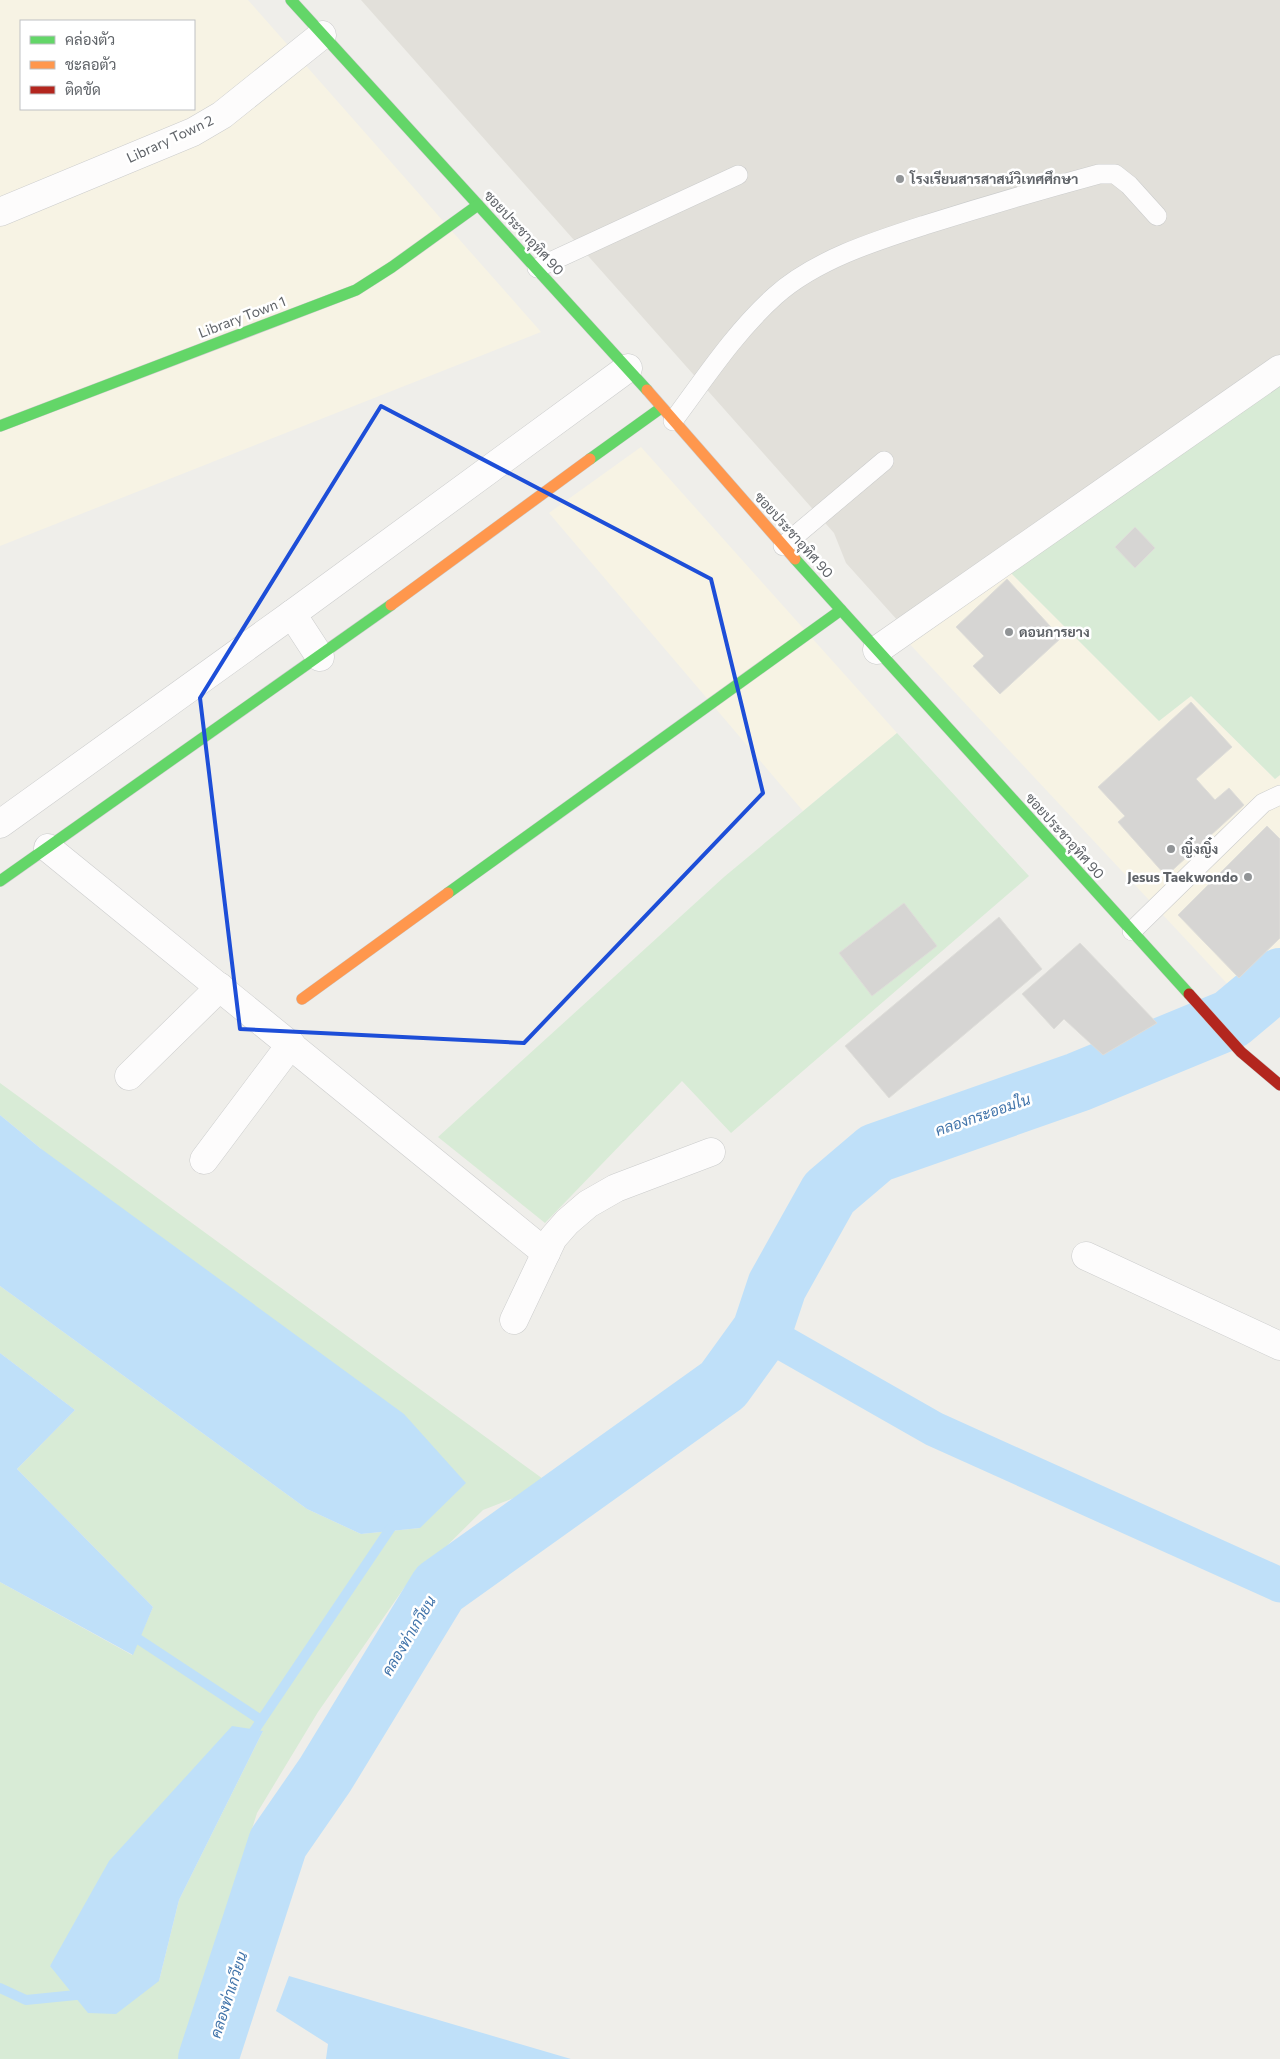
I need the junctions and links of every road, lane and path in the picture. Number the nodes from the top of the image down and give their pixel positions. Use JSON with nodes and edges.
{"nodes":[{"id":1,"x":291,"y":0,"type":"edge"},
{"id":2,"x":322,"y":35,"type":"junction"},
{"id":3,"x":738,"y":175,"type":"dead end"},
{"id":4,"x":478,"y":205,"type":"junction"},
{"id":5,"x":0,"y":212,"type":"edge"},
{"id":6,"x":1157,"y":216,"type":"dead end"},
{"id":7,"x":537,"y":268,"type":"junction"},
{"id":8,"x":628,"y":368,"type":"junction"},
{"id":9,"x":1280,"y":369,"type":"edge"},
{"id":10,"x":667,"y":414,"type":"junction"},
{"id":11,"x":0,"y":426,"type":"edge"},
{"id":12,"x":884,"y":461,"type":"dead end"},
{"id":13,"x":783,"y":546,"type":"junction"},
{"id":14,"x":840,"y":610,"type":"junction"},
{"id":15,"x":292,"y":614,"type":"junction"},
{"id":16,"x":878,"y":650,"type":"junction"},
{"id":17,"x":320,"y":657,"type":"junction"},
{"id":18,"x":1280,"y":794,"type":"edge"},
{"id":19,"x":0,"y":824,"type":"edge"},
{"id":20,"x":48,"y":848,"type":"junction"},
{"id":21,"x":0,"y":881,"type":"edge"},
{"id":22,"x":1132,"y":931,"type":"junction"},
{"id":23,"x":220,"y":987,"type":"junction"},
{"id":24,"x":302,"y":999,"type":"dead end"},
{"id":25,"x":291,"y":1044,"type":"junction"},
{"id":26,"x":129,"y":1076,"type":"dead end"},
{"id":27,"x":1280,"y":1085,"type":"edge"},
{"id":28,"x":711,"y":1152,"type":"dead end"},
{"id":29,"x":204,"y":1160,"type":"dead end"},
{"id":30,"x":546,"y":1253,"type":"junction"},
{"id":31,"x":1086,"y":1256,"type":"dead end"},
{"id":32,"x":514,"y":1320,"type":"dead end"},
{"id":33,"x":1280,"y":1346,"type":"edge"}],
"edges":[{"from":1,"to":2,"type":"street","name":"ซอยประชาอุทิศ 90"},
{"from":2,"to":4,"type":"street","name":"ซอยประชาอุทิศ 90"},
{"from":2,"to":5,"type":"street","name":"Library Town 2"},
{"from":3,"to":7,"type":"lane"},
{"from":4,"to":7,"type":"street","name":"ซอยประชาอุทิศ 90"},
{"from":4,"to":11,"type":"street","name":"Library Town 1"},
{"from":6,"to":10,"type":"lane"},
{"from":7,"to":8,"type":"street","name":"ซอยประชาอุทิศ 90"},
{"from":8,"to":10,"type":"street","name":"ซอยประชาอุทิศ 90"},
{"from":8,"to":15,"type":"street"},
{"from":9,"to":16,"type":"street"},
{"from":10,"to":13,"type":"street","name":"ซอยประชาอุทิศ 90"},
{"from":10,"to":17,"type":"street"},
{"from":12,"to":13,"type":"lane"},
{"from":13,"to":14,"type":"street","name":"ซอยประชาอุทิศ 90"},
{"from":14,"to":16,"type":"street","name":"ซอยประชาอุทิศ 90"},
{"from":14,"to":24,"type":"street"},
{"from":15,"to":17,"type":"street"},
{"from":15,"to":19,"type":"street"},
{"from":16,"to":22,"type":"street","name":"ซอยประชาอุทิศ 90"},
{"from":17,"to":20,"type":"street"},
{"from":18,"to":22,"type":"lane"},
{"from":20,"to":21,"type":"street"},
{"from":20,"to":23,"type":"street"},
{"from":22,"to":27,"type":"street","name":"ซอยประชาอุทิศ 90"},
{"from":23,"to":25,"type":"street"},
{"from":23,"to":26,"type":"street"},
{"from":25,"to":29,"type":"street"},
{"from":25,"to":30,"type":"street"},
{"from":28,"to":30,"type":"street"},
{"from":30,"to":32,"type":"street"},
{"from":31,"to":33,"type":"street"}]}
